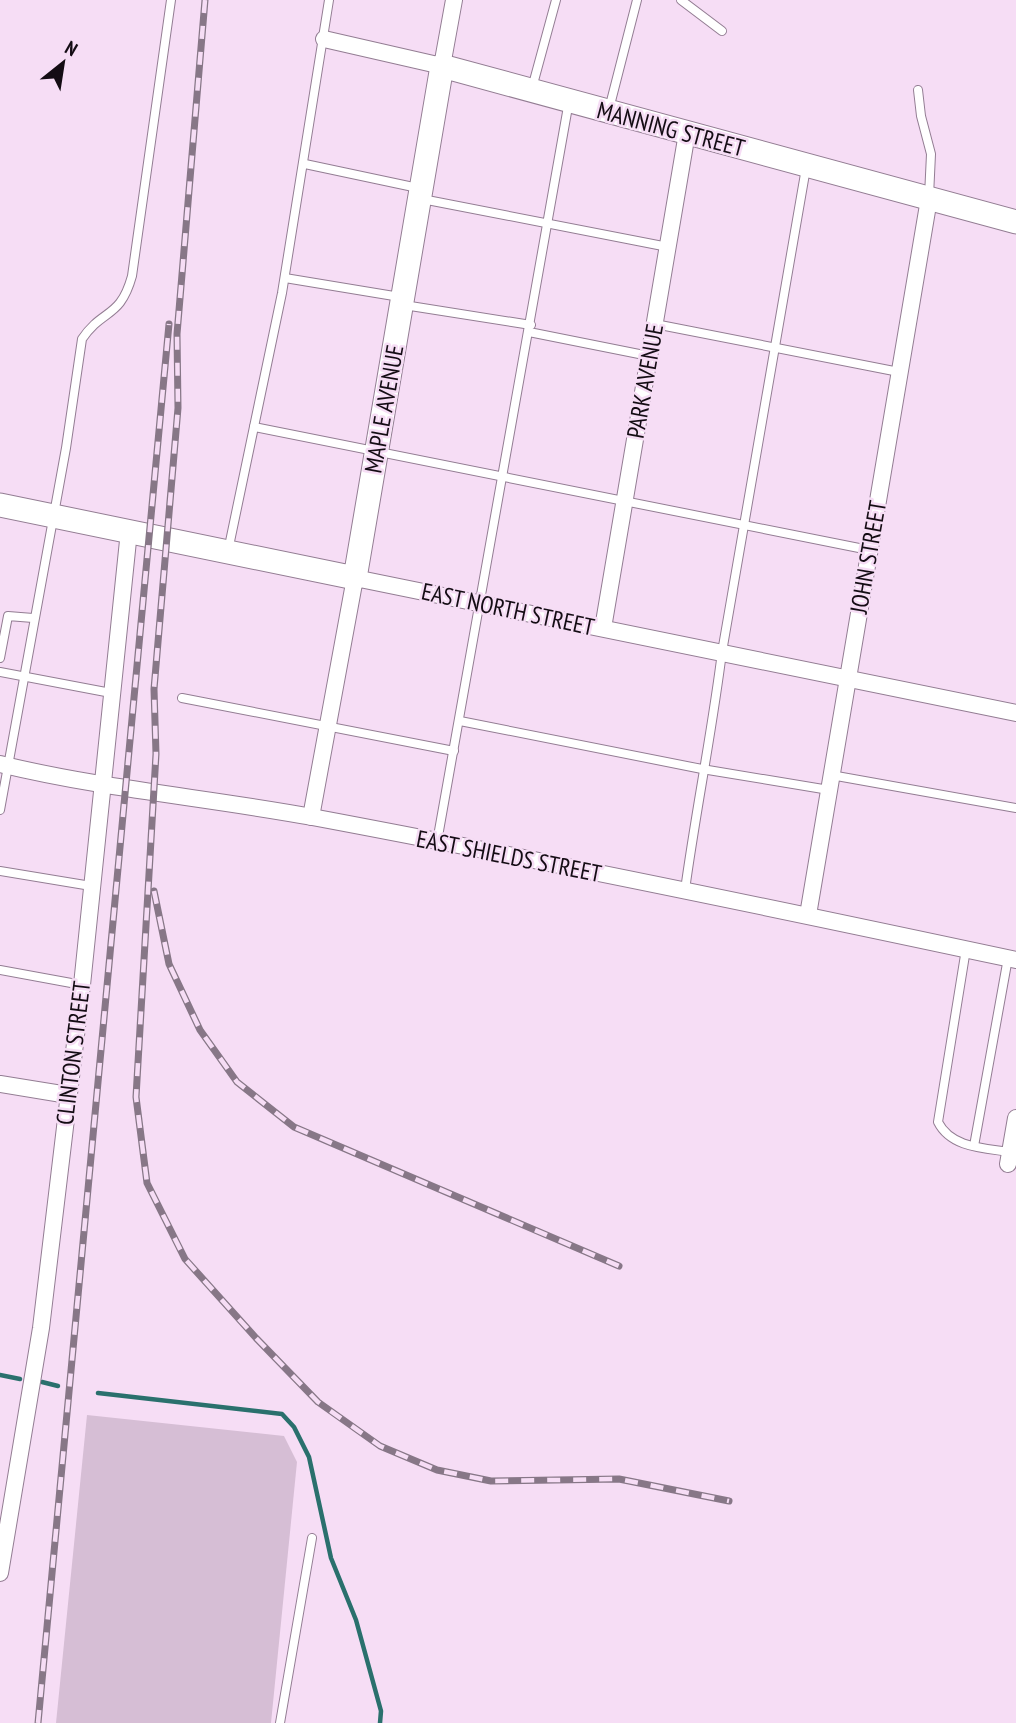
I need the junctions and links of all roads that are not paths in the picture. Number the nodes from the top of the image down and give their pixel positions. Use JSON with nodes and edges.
{"nodes":[{"id":1,"x":171,"y":0,"type":"edge"},
{"id":2,"x":329,"y":0,"type":"edge"},
{"id":3,"x":454,"y":0,"type":"edge"},
{"id":4,"x":556,"y":0,"type":"edge"},
{"id":5,"x":637,"y":0,"type":"edge"},
{"id":6,"x":681,"y":0,"type":"edge"},
{"id":7,"x":722,"y":31,"type":"dead end"},
{"id":8,"x":324,"y":39,"type":"junction"},
{"id":9,"x":442,"y":66,"type":"junction"},
{"id":10,"x":918,"y":90,"type":"dead end"},
{"id":11,"x":531,"y":91,"type":"junction"},
{"id":12,"x":569,"y":102,"type":"junction"},
{"id":13,"x":608,"y":112,"type":"junction"},
{"id":14,"x":687,"y":134,"type":"junction"},
{"id":15,"x":304,"y":164,"type":"junction"},
{"id":16,"x":806,"y":164,"type":"junction"},
{"id":17,"x":420,"y":194,"type":"junction"},
{"id":18,"x":929,"y":199,"type":"junction"},
{"id":19,"x":1016,"y":222,"type":"edge"},
{"id":20,"x":548,"y":223,"type":"junction"},
{"id":21,"x":668,"y":247,"type":"junction"},
{"id":22,"x":285,"y":278,"type":"junction"},
{"id":23,"x":402,"y":301,"type":"junction"},
{"id":24,"x":655,"y":324,"type":"junction"},
{"id":25,"x":530,"y":328,"type":"junction"},
{"id":26,"x":776,"y":346,"type":"junction"},
{"id":27,"x":649,"y":356,"type":"junction"},
{"id":28,"x":900,"y":372,"type":"junction"},
{"id":29,"x":254,"y":427,"type":"junction"},
{"id":30,"x":376,"y":453,"type":"junction"},
{"id":31,"x":505,"y":476,"type":"junction"},
{"id":32,"x":624,"y":501,"type":"junction"},
{"id":33,"x":0,"y":505,"type":"edge"},
{"id":34,"x":53,"y":514,"type":"junction"},
{"id":35,"x":746,"y":524,"type":"junction"},
{"id":36,"x":129,"y":531,"type":"junction"},
{"id":37,"x":869,"y":550,"type":"junction"},
{"id":38,"x":228,"y":551,"type":"junction"},
{"id":39,"x":355,"y":578,"type":"junction"},
{"id":40,"x":480,"y":603,"type":"junction"},
{"id":41,"x":33,"y":618,"type":"junction"},
{"id":42,"x":603,"y":628,"type":"junction"},
{"id":43,"x":722,"y":652,"type":"junction"},
{"id":44,"x":0,"y":658,"type":"edge"},
{"id":45,"x":0,"y":672,"type":"edge"},
{"id":46,"x":24,"y":677,"type":"junction"},
{"id":47,"x":848,"y":678,"type":"junction"},
{"id":48,"x":111,"y":693,"type":"junction"},
{"id":49,"x":183,"y":698,"type":"dead end"},
{"id":50,"x":1016,"y":713,"type":"edge"},
{"id":51,"x":460,"y":721,"type":"junction"},
{"id":52,"x":327,"y":727,"type":"junction"},
{"id":53,"x":454,"y":751,"type":"junction"},
{"id":54,"x":5,"y":765,"type":"edge"},
{"id":55,"x":702,"y":769,"type":"junction"},
{"id":56,"x":830,"y":783,"type":"junction"},
{"id":57,"x":101,"y":784,"type":"junction"},
{"id":58,"x":1016,"y":808,"type":"edge"},
{"id":59,"x":0,"y":810,"type":"edge"},
{"id":60,"x":311,"y":817,"type":"junction"},
{"id":61,"x":437,"y":842,"type":"junction"},
{"id":62,"x":0,"y":871,"type":"edge"},
{"id":63,"x":91,"y":886,"type":"junction"},
{"id":64,"x":685,"y":890,"type":"junction"},
{"id":65,"x":808,"y":915,"type":"junction"},
{"id":66,"x":965,"y":949,"type":"junction"},
{"id":67,"x":1012,"y":959,"type":"edge"},
{"id":68,"x":0,"y":970,"type":"edge"},
{"id":69,"x":82,"y":985,"type":"junction"},
{"id":70,"x":0,"y":1084,"type":"edge"},
{"id":71,"x":68,"y":1094,"type":"junction"},
{"id":72,"x":1016,"y":1118,"type":"edge"},
{"id":73,"x":974,"y":1146,"type":"junction"},
{"id":74,"x":1009,"y":1158,"type":"joint"},
{"id":75,"x":312,"y":1538,"type":"dead end"},
{"id":76,"x":0,"y":1573,"type":"edge"},
{"id":77,"x":279,"y":1723,"type":"edge"}],
"edges":[{"from":1,"to":34,"type":"lane"},
{"from":2,"to":8,"type":"lane"},
{"from":3,"to":9,"type":"street","name":"MAPLE AVENUE"},
{"from":4,"to":11,"type":"lane"},
{"from":5,"to":13,"type":"lane"},
{"from":6,"to":7,"type":"lane"},
{"from":8,"to":9,"type":"street","name":"MANNING STREET"},
{"from":8,"to":15,"type":"lane"},
{"from":9,"to":11,"type":"street","name":"MANNING STREET"},
{"from":9,"to":17,"type":"street","name":"MAPLE AVENUE"},
{"from":10,"to":18,"type":"lane"},
{"from":11,"to":12,"type":"street","name":"MANNING STREET"},
{"from":12,"to":13,"type":"street","name":"MANNING STREET"},
{"from":12,"to":20,"type":"lane"},
{"from":13,"to":14,"type":"street","name":"MANNING STREET"},
{"from":14,"to":16,"type":"street","name":"MANNING STREET"},
{"from":14,"to":21,"type":"street","name":"PARK AVENUE"},
{"from":15,"to":17,"type":"lane"},
{"from":15,"to":22,"type":"lane"},
{"from":16,"to":18,"type":"street","name":"MANNING STREET"},
{"from":16,"to":26,"type":"lane"},
{"from":17,"to":20,"type":"lane"},
{"from":17,"to":23,"type":"street","name":"MAPLE AVENUE"},
{"from":18,"to":19,"type":"street","name":"MANNING STREET"},
{"from":18,"to":28,"type":"street","name":"JOHN STREET"},
{"from":20,"to":21,"type":"lane"},
{"from":20,"to":25,"type":"lane"},
{"from":21,"to":24,"type":"street","name":"PARK AVENUE"},
{"from":22,"to":23,"type":"lane"},
{"from":22,"to":29,"type":"lane"},
{"from":23,"to":25,"type":"lane"},
{"from":23,"to":30,"type":"street","name":"MAPLE AVENUE"},
{"from":24,"to":26,"type":"lane"},
{"from":24,"to":27,"type":"street","name":"PARK AVENUE"},
{"from":25,"to":27,"type":"lane"},
{"from":25,"to":31,"type":"lane"},
{"from":26,"to":28,"type":"lane"},
{"from":26,"to":35,"type":"lane"},
{"from":27,"to":32,"type":"street","name":"PARK AVENUE"},
{"from":28,"to":37,"type":"street","name":"JOHN STREET"},
{"from":29,"to":30,"type":"lane"},
{"from":29,"to":38,"type":"lane"},
{"from":30,"to":31,"type":"lane"},
{"from":30,"to":39,"type":"street","name":"MAPLE AVENUE"},
{"from":31,"to":32,"type":"lane"},
{"from":31,"to":40,"type":"lane"},
{"from":32,"to":35,"type":"lane"},
{"from":32,"to":42,"type":"street","name":"PARK AVENUE"},
{"from":33,"to":34,"type":"street","name":"EAST NORTH STREET"},
{"from":34,"to":36,"type":"street","name":"EAST NORTH STREET"},
{"from":34,"to":41,"type":"lane"},
{"from":35,"to":37,"type":"lane"},
{"from":35,"to":43,"type":"lane"},
{"from":36,"to":38,"type":"street","name":"EAST NORTH STREET"},
{"from":36,"to":48,"type":"street","name":"CLINTON STREET"},
{"from":37,"to":47,"type":"street","name":"JOHN STREET"},
{"from":38,"to":39,"type":"street","name":"EAST NORTH STREET"},
{"from":39,"to":40,"type":"street","name":"EAST NORTH STREET"},
{"from":39,"to":52,"type":"street","name":"MAPLE AVENUE"},
{"from":40,"to":42,"type":"street","name":"EAST NORTH STREET"},
{"from":40,"to":51,"type":"lane"},
{"from":41,"to":44,"type":"lane"},
{"from":41,"to":46,"type":"lane"},
{"from":42,"to":43,"type":"street","name":"EAST NORTH STREET"},
{"from":43,"to":47,"type":"street","name":"EAST NORTH STREET"},
{"from":43,"to":55,"type":"lane"},
{"from":45,"to":46,"type":"lane"},
{"from":46,"to":48,"type":"lane"},
{"from":46,"to":54,"type":"lane"},
{"from":47,"to":50,"type":"street","name":"EAST NORTH STREET"},
{"from":47,"to":56,"type":"street","name":"JOHN STREET"},
{"from":48,"to":57,"type":"street","name":"CLINTON STREET"},
{"from":49,"to":52,"type":"lane"},
{"from":51,"to":53,"type":"lane"},
{"from":51,"to":55,"type":"lane"},
{"from":52,"to":53,"type":"lane"},
{"from":52,"to":60,"type":"street","name":"MAPLE AVENUE"},
{"from":53,"to":61,"type":"lane"},
{"from":54,"to":57,"type":"street","name":"EAST SHIELDS STREET"},
{"from":54,"to":59,"type":"lane"},
{"from":55,"to":56,"type":"lane"},
{"from":55,"to":64,"type":"lane"},
{"from":56,"to":58,"type":"lane"},
{"from":56,"to":65,"type":"street","name":"JOHN STREET"},
{"from":57,"to":60,"type":"street","name":"EAST SHIELDS STREET"},
{"from":57,"to":63,"type":"street","name":"CLINTON STREET"},
{"from":60,"to":61,"type":"street","name":"EAST SHIELDS STREET"},
{"from":61,"to":64,"type":"street","name":"EAST SHIELDS STREET"},
{"from":62,"to":63,"type":"lane"},
{"from":63,"to":69,"type":"street","name":"CLINTON STREET"},
{"from":64,"to":65,"type":"street","name":"EAST SHIELDS STREET"},
{"from":65,"to":66,"type":"street","name":"EAST SHIELDS STREET"},
{"from":66,"to":67,"type":"street","name":"EAST SHIELDS STREET"},
{"from":66,"to":73,"type":"lane"},
{"from":67,"to":73,"type":"lane"},
{"from":68,"to":69,"type":"lane"},
{"from":69,"to":71,"type":"street","name":"CLINTON STREET"},
{"from":70,"to":71,"type":"street"},
{"from":71,"to":76,"type":"street","name":"CLINTON STREET"},
{"from":72,"to":74,"type":"street"},
{"from":73,"to":74,"type":"lane"},
{"from":75,"to":77,"type":"lane"}]}
